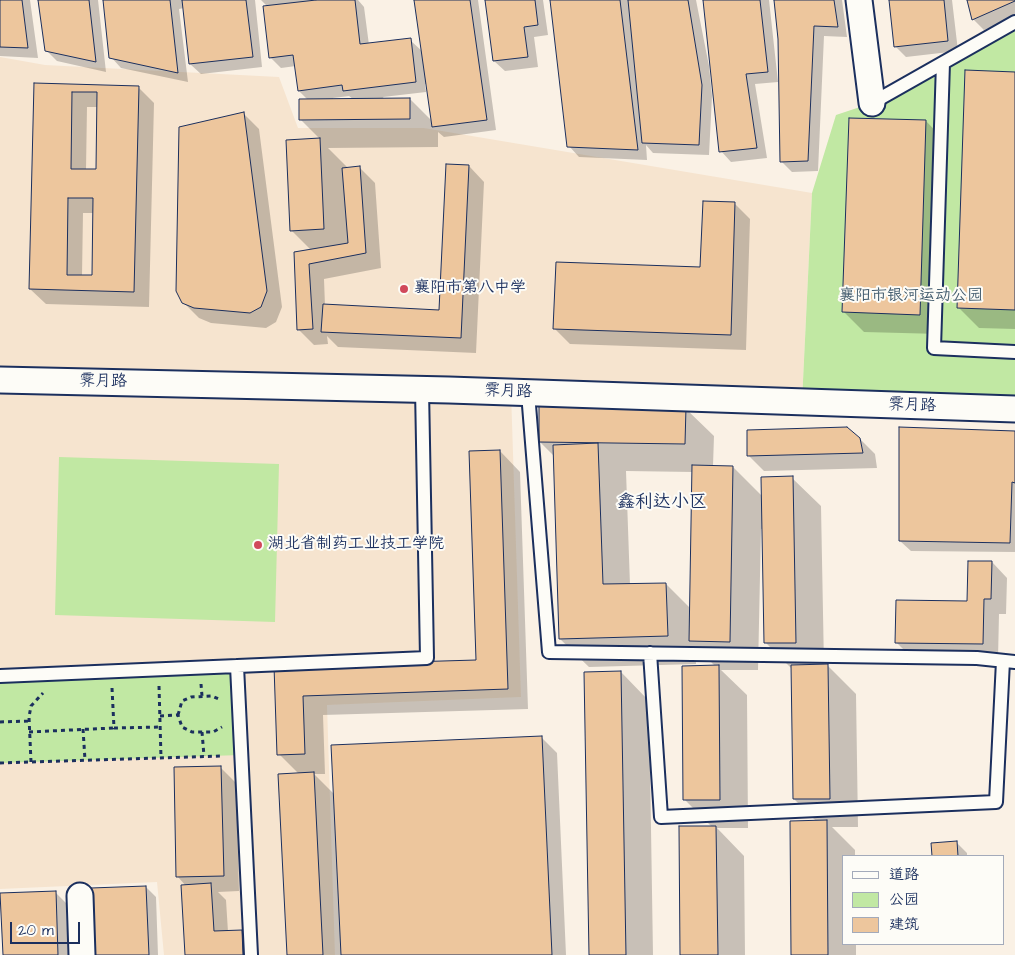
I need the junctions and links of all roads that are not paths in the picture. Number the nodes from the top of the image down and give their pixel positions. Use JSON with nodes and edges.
{"nodes":[{"id":1,"x":859,"y":0,"type":"edge"},
{"id":2,"x":1015,"y":22,"type":"edge"},
{"id":3,"x":943,"y":62,"type":"junction"},
{"id":4,"x":872,"y":103,"type":"joint"},
{"id":5,"x":1015,"y":352,"type":"edge"},
{"id":6,"x":0,"y":380,"type":"edge"},
{"id":7,"x":422,"y":390,"type":"junction"},
{"id":8,"x":528,"y":393,"type":"junction"},
{"id":9,"x":1015,"y":409,"type":"edge"},
{"id":10,"x":650,"y":654,"type":"junction"},
{"id":11,"x":1009,"y":661,"type":"edge"},
{"id":12,"x":237,"y":666,"type":"junction"},
{"id":13,"x":0,"y":676,"type":"edge"},
{"id":14,"x":80,"y":896,"type":"dead end"},
{"id":15,"x":82,"y":955,"type":"edge"},
{"id":16,"x":251,"y":955,"type":"edge"}],
"edges":[{"from":1,"to":4,"type":"street"},
{"from":2,"to":3,"type":"lane"},
{"from":3,"to":4,"type":"lane"},
{"from":3,"to":5,"type":"lane"},
{"from":6,"to":7,"type":"street","name":"霁月路"},
{"from":7,"to":8,"type":"street","name":"霁月路"},
{"from":7,"to":12,"type":"lane"},
{"from":8,"to":9,"type":"street","name":"霁月路"},
{"from":8,"to":10,"type":"lane"},
{"from":10,"to":11,"type":"lane"},
{"from":10,"to":11,"type":"lane"},
{"from":12,"to":13,"type":"lane"},
{"from":12,"to":16,"type":"lane"},
{"from":14,"to":15,"type":"street"}]}
